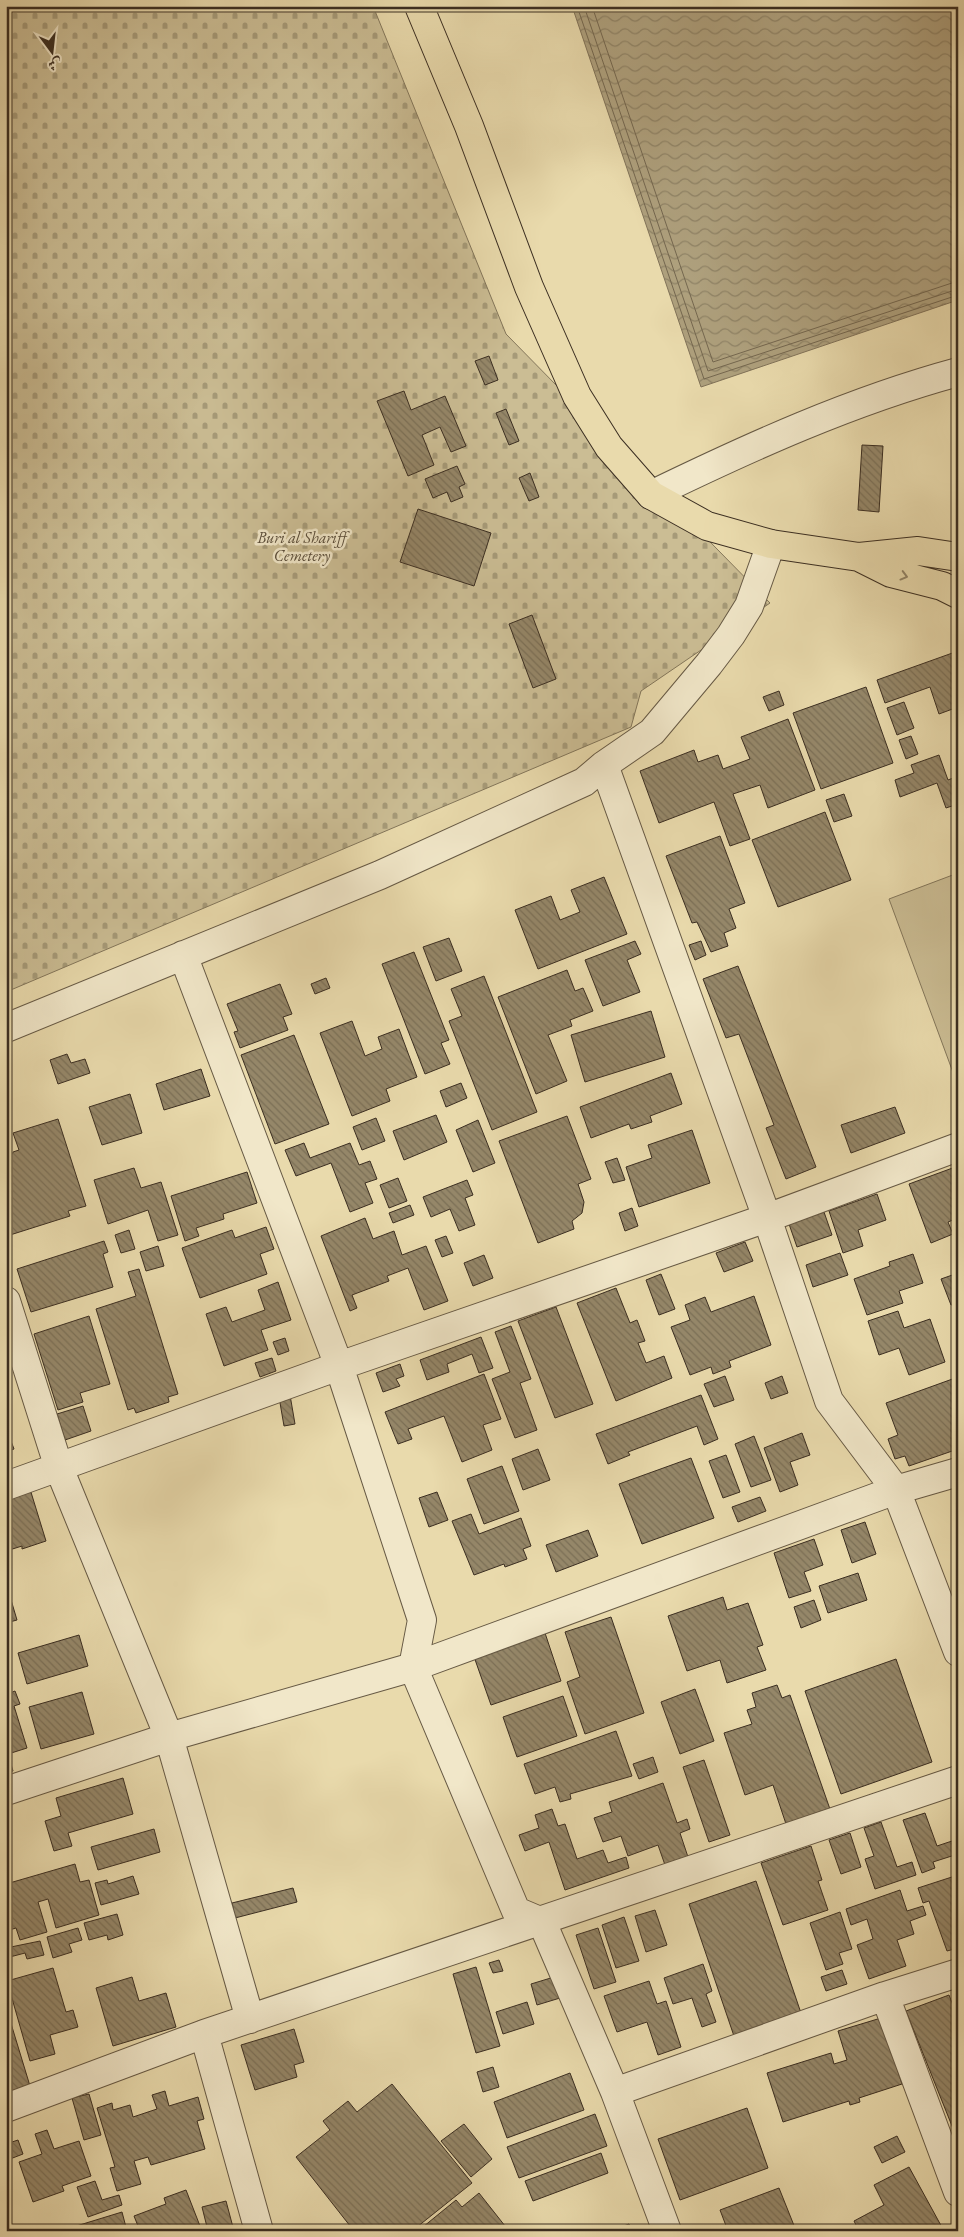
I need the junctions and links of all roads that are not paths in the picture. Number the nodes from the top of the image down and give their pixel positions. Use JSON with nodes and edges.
{"nodes":[{"id":1,"x":419,"y":6,"type":"edge"},
{"id":2,"x":958,"y":372,"type":"edge"},
{"id":3,"x":651,"y":495,"type":"junction"},
{"id":4,"x":771,"y":544,"type":"junction"},
{"id":5,"x":859,"y":557,"type":"junction"},
{"id":6,"x":958,"y":557,"type":"edge"},
{"id":7,"x":958,"y":594,"type":"edge"},
{"id":8,"x":604,"y":766,"type":"junction"},
{"id":9,"x":183,"y":956,"type":"junction"},
{"id":10,"x":6,"y":1028,"type":"edge"},
{"id":11,"x":958,"y":1146,"type":"edge"},
{"id":12,"x":767,"y":1218,"type":"junction"},
{"id":13,"x":6,"y":1302,"type":"edge"},
{"id":14,"x":339,"y":1366,"type":"junction"},
{"id":15,"x":59,"y":1468,"type":"junction"},
{"id":16,"x":958,"y":1472,"type":"edge"},
{"id":17,"x":6,"y":1486,"type":"edge"},
{"id":18,"x":896,"y":1490,"type":"junction"},
{"id":19,"x":958,"y":1652,"type":"edge"},
{"id":20,"x":413,"y":1667,"type":"junction"},
{"id":21,"x":169,"y":1737,"type":"junction"},
{"id":22,"x":958,"y":1780,"type":"edge"},
{"id":23,"x":6,"y":1791,"type":"edge"},
{"id":24,"x":542,"y":1922,"type":"junction"},
{"id":25,"x":958,"y":1973,"type":"edge"},
{"id":26,"x":885,"y":1996,"type":"junction"},
{"id":27,"x":250,"y":2019,"type":"junction"},
{"id":28,"x":204,"y":2034,"type":"junction"},
{"id":29,"x":615,"y":2092,"type":"junction"},
{"id":30,"x":6,"y":2108,"type":"edge"},
{"id":31,"x":958,"y":2192,"type":"edge"},
{"id":32,"x":260,"y":2231,"type":"edge"},
{"id":33,"x":667,"y":2231,"type":"edge"}],
"edges":[{"from":1,"to":3,"type":"main road"},
{"from":2,"to":3,"type":"street"},
{"from":3,"to":4,"type":"main road"},
{"from":4,"to":5,"type":"main road"},
{"from":4,"to":8,"type":"street"},
{"from":5,"to":6,"type":"main road"},
{"from":5,"to":7,"type":"main road","one_way":true},
{"from":8,"to":9,"type":"street"},
{"from":8,"to":12,"type":"street"},
{"from":9,"to":10,"type":"street"},
{"from":9,"to":14,"type":"street"},
{"from":11,"to":12,"type":"street"},
{"from":12,"to":14,"type":"street"},
{"from":12,"to":18,"type":"street"},
{"from":13,"to":15,"type":"street"},
{"from":14,"to":15,"type":"street"},
{"from":14,"to":20,"type":"street"},
{"from":15,"to":17,"type":"street"},
{"from":15,"to":21,"type":"street"},
{"from":16,"to":18,"type":"street"},
{"from":18,"to":19,"type":"street"},
{"from":18,"to":20,"type":"street"},
{"from":20,"to":21,"type":"street"},
{"from":20,"to":24,"type":"street"},
{"from":21,"to":23,"type":"street"},
{"from":21,"to":27,"type":"street"},
{"from":22,"to":24,"type":"street"},
{"from":24,"to":27,"type":"street"},
{"from":24,"to":29,"type":"street"},
{"from":25,"to":26,"type":"street"},
{"from":26,"to":29,"type":"street"},
{"from":26,"to":31,"type":"street"},
{"from":27,"to":28,"type":"street"},
{"from":28,"to":30,"type":"street"},
{"from":28,"to":32,"type":"street"},
{"from":29,"to":33,"type":"street"}]}
